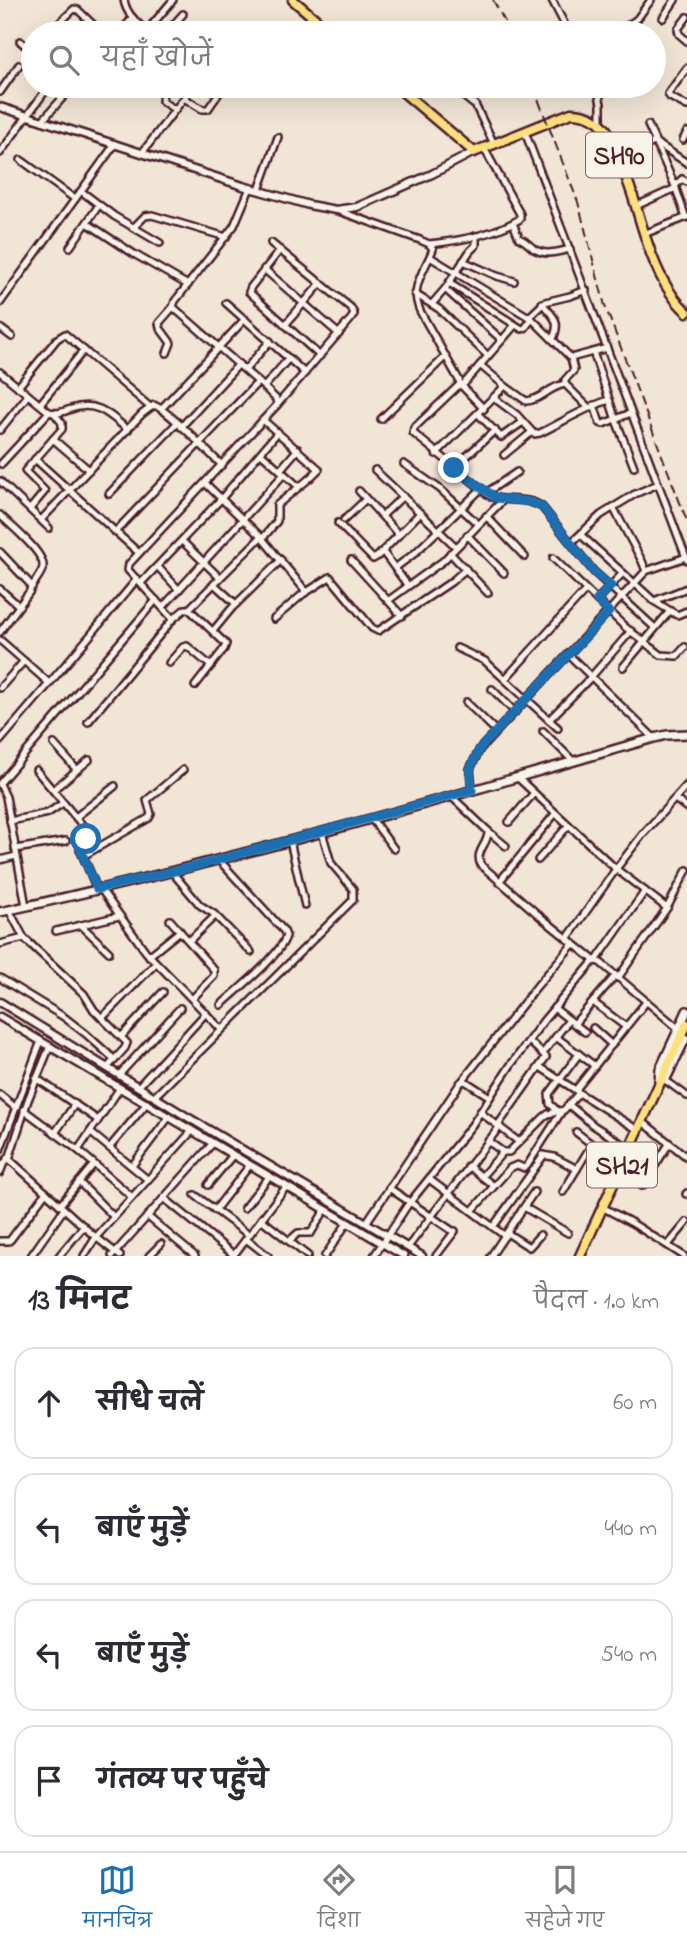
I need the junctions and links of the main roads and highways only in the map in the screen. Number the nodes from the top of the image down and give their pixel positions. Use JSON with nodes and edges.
{"nodes":[{"id":1,"x":293,"y":0,"type":"edge"},
{"id":2,"x":318,"y":21,"type":"edge"},
{"id":3,"x":410,"y":98,"type":"edge"},
{"id":4,"x":687,"y":313,"type":"edge"},
{"id":5,"x":687,"y":734,"type":"edge"},
{"id":6,"x":4,"y":911,"type":"edge"},
{"id":7,"x":687,"y":1011,"type":"edge"},
{"id":8,"x":683,"y":1027,"type":"edge"},
{"id":9,"x":580,"y":1256,"type":"edge"}],
"edges":[{"from":1,"to":2,"type":"main road"},
{"from":3,"to":4,"type":"main road","number":"SH90"},
{"from":5,"to":6,"type":"main road"},
{"from":7,"to":8,"type":"main road"},
{"from":8,"to":9,"type":"main road","number":"SH21"}]}
